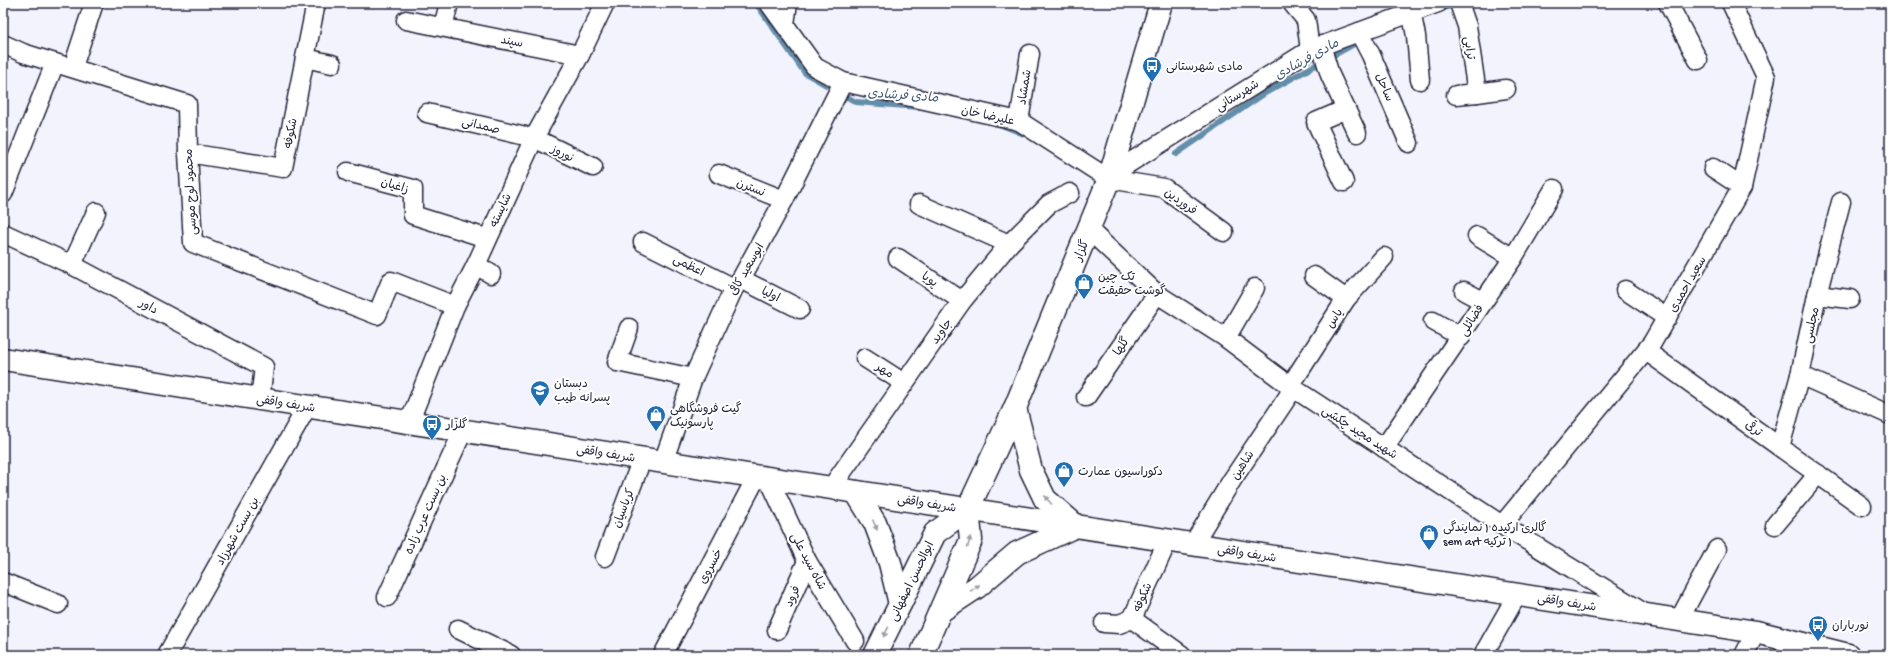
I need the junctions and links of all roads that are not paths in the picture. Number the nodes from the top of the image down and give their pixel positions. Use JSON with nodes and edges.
{"nodes":[{"id":1,"x":94,"y":3,"type":"edge"},
{"id":2,"x":316,"y":3,"type":"edge"},
{"id":3,"x":449,"y":3,"type":"edge"},
{"id":4,"x":605,"y":3,"type":"edge"},
{"id":5,"x":769,"y":3,"type":"edge"},
{"id":6,"x":788,"y":3,"type":"edge"},
{"id":7,"x":1161,"y":3,"type":"edge"},
{"id":8,"x":1292,"y":3,"type":"edge"},
{"id":9,"x":1438,"y":3,"type":"edge"},
{"id":10,"x":1459,"y":3,"type":"edge"},
{"id":11,"x":1668,"y":3,"type":"edge"},
{"id":12,"x":1731,"y":3,"type":"edge"},
{"id":13,"x":1411,"y":11,"type":"junction"},
{"id":14,"x":406,"y":20,"type":"dead end"},
{"id":15,"x":785,"y":24,"type":"junction"},
{"id":16,"x":444,"y":27,"type":"junction"},
{"id":17,"x":1359,"y":32,"type":"junction"},
{"id":18,"x":3,"y":44,"type":"edge"},
{"id":19,"x":1316,"y":47,"type":"junction"},
{"id":20,"x":1030,"y":54,"type":"dead end"},
{"id":21,"x":580,"y":55,"type":"junction"},
{"id":22,"x":304,"y":58,"type":"junction"},
{"id":23,"x":1698,"y":60,"type":"dead end"},
{"id":24,"x":55,"y":63,"type":"junction"},
{"id":25,"x":332,"y":64,"type":"dead end"},
{"id":26,"x":73,"y":67,"type":"junction"},
{"id":27,"x":1420,"y":80,"type":"dead end"},
{"id":28,"x":843,"y":82,"type":"junction"},
{"id":29,"x":1506,"y":89,"type":"dead end"},
{"id":30,"x":1477,"y":93,"type":"junction"},
{"id":31,"x":1456,"y":95,"type":"dead end"},
{"id":32,"x":1346,"y":109,"type":"junction"},
{"id":33,"x":427,"y":113,"type":"dead end"},
{"id":34,"x":1019,"y":121,"type":"junction"},
{"id":35,"x":1357,"y":133,"type":"dead end"},
{"id":36,"x":534,"y":138,"type":"junction"},
{"id":37,"x":1409,"y":143,"type":"dead end"},
{"id":38,"x":188,"y":153,"type":"junction"},
{"id":39,"x":593,"y":168,"type":"dead end"},
{"id":40,"x":1713,"y":168,"type":"dead end"},
{"id":41,"x":348,"y":172,"type":"dead end"},
{"id":42,"x":719,"y":174,"type":"dead end"},
{"id":43,"x":1110,"y":177,"type":"junction"},
{"id":44,"x":1344,"y":182,"type":"dead end"},
{"id":45,"x":1742,"y":187,"type":"junction"},
{"id":46,"x":1554,"y":189,"type":"dead end"},
{"id":47,"x":1070,"y":193,"type":"dead end"},
{"id":48,"x":3,"y":194,"type":"edge"},
{"id":49,"x":784,"y":200,"type":"junction"},
{"id":50,"x":1841,"y":202,"type":"dead end"},
{"id":51,"x":919,"y":204,"type":"dead end"},
{"id":52,"x":96,"y":212,"type":"dead end"},
{"id":53,"x":1089,"y":230,"type":"junction"},
{"id":54,"x":3,"y":232,"type":"edge"},
{"id":55,"x":1224,"y":232,"type":"dead end"},
{"id":56,"x":1477,"y":236,"type":"dead end"},
{"id":57,"x":486,"y":238,"type":"junction"},
{"id":58,"x":643,"y":242,"type":"dead end"},
{"id":59,"x":1009,"y":244,"type":"junction"},
{"id":60,"x":1384,"y":256,"type":"dead end"},
{"id":61,"x":898,"y":258,"type":"dead end"},
{"id":62,"x":1513,"y":258,"type":"junction"},
{"id":63,"x":72,"y":265,"type":"junction"},
{"id":64,"x":1314,"y":276,"type":"dead end"},
{"id":65,"x":738,"y":283,"type":"junction"},
{"id":66,"x":1255,"y":288,"type":"dead end"},
{"id":67,"x":1625,"y":290,"type":"dead end"},
{"id":68,"x":1464,"y":291,"type":"dead end"},
{"id":69,"x":1157,"y":294,"type":"junction"},
{"id":70,"x":1817,"y":295,"type":"junction"},
{"id":71,"x":1346,"y":299,"type":"junction"},
{"id":72,"x":1850,"y":300,"type":"dead end"},
{"id":73,"x":962,"y":301,"type":"junction"},
{"id":74,"x":1483,"y":301,"type":"junction"},
{"id":75,"x":455,"y":306,"type":"junction"},
{"id":76,"x":800,"y":309,"type":"dead end"},
{"id":77,"x":1667,"y":318,"type":"junction"},
{"id":78,"x":1433,"y":321,"type":"dead end"},
{"id":79,"x":629,"y":328,"type":"dead end"},
{"id":80,"x":1461,"y":337,"type":"junction"},
{"id":81,"x":1226,"y":338,"type":"junction"},
{"id":82,"x":1646,"y":351,"type":"junction"},
{"id":83,"x":865,"y":358,"type":"dead end"},
{"id":84,"x":3,"y":359,"type":"edge"},
{"id":85,"x":1800,"y":375,"type":"junction"},
{"id":86,"x":693,"y":378,"type":"junction"},
{"id":87,"x":904,"y":383,"type":"junction"},
{"id":88,"x":1290,"y":386,"type":"junction"},
{"id":89,"x":1086,"y":397,"type":"dead end"},
{"id":90,"x":260,"y":399,"type":"junction"},
{"id":91,"x":307,"y":407,"type":"junction"},
{"id":92,"x":1015,"y":408,"type":"junction"},
{"id":93,"x":1890,"y":415,"type":"edge"},
{"id":94,"x":409,"y":423,"type":"junction"},
{"id":95,"x":463,"y":431,"type":"junction"},
{"id":96,"x":1780,"y":447,"type":"junction"},
{"id":97,"x":1384,"y":448,"type":"junction"},
{"id":98,"x":652,"y":460,"type":"junction"},
{"id":99,"x":1818,"y":474,"type":"junction"},
{"id":100,"x":763,"y":478,"type":"junction"},
{"id":101,"x":831,"y":488,"type":"junction"},
{"id":102,"x":856,"y":492,"type":"junction"},
{"id":103,"x":1862,"y":506,"type":"dead end"},
{"id":104,"x":968,"y":510,"type":"junction"},
{"id":105,"x":1775,"y":525,"type":"dead end"},
{"id":106,"x":1076,"y":526,"type":"junction"},
{"id":107,"x":1502,"y":526,"type":"junction"},
{"id":108,"x":1168,"y":540,"type":"junction"},
{"id":109,"x":1193,"y":544,"type":"junction"},
{"id":110,"x":1717,"y":549,"type":"dead end"},
{"id":111,"x":605,"y":557,"type":"dead end"},
{"id":112,"x":807,"y":561,"type":"junction"},
{"id":113,"x":3,"y":582,"type":"edge"},
{"id":114,"x":1517,"y":595,"type":"junction"},
{"id":115,"x":387,"y":597,"type":"dead end"},
{"id":116,"x":58,"y":604,"type":"dead end"},
{"id":117,"x":900,"y":604,"type":"junction"},
{"id":118,"x":942,"y":610,"type":"junction"},
{"id":119,"x":1646,"y":614,"type":"junction"},
{"id":120,"x":1132,"y":619,"type":"junction"},
{"id":121,"x":1679,"y":620,"type":"junction"},
{"id":122,"x":1104,"y":623,"type":"dead end"},
{"id":123,"x":458,"y":629,"type":"dead end"},
{"id":124,"x":777,"y":630,"type":"dead end"},
{"id":125,"x":1756,"y":632,"type":"junction"},
{"id":126,"x":855,"y":642,"type":"dead end"},
{"id":127,"x":174,"y":653,"type":"edge"},
{"id":128,"x":512,"y":655,"type":"edge"},
{"id":129,"x":663,"y":655,"type":"edge"},
{"id":130,"x":875,"y":655,"type":"edge"},
{"id":131,"x":921,"y":655,"type":"edge"},
{"id":132,"x":1182,"y":655,"type":"edge"},
{"id":133,"x":1483,"y":655,"type":"edge"},
{"id":134,"x":1744,"y":655,"type":"edge"},
{"id":135,"x":1848,"y":655,"type":"edge"}],
"edges":[{"from":1,"to":26,"type":"street"},
{"from":2,"to":22,"type":"street","name":"شکوفه"},
{"from":3,"to":16,"type":"street"},
{"from":4,"to":21,"type":"street","name":"شایسته"},
{"from":5,"to":15,"type":"street","name":"علیرضا خان"},
{"from":6,"to":15,"type":"street"},
{"from":7,"to":43,"type":"main road","name":"گلزار"},
{"from":8,"to":19,"type":"street"},
{"from":9,"to":13,"type":"street","name":"شهرستانی"},
{"from":10,"to":30,"type":"street","name":"ترابی"},
{"from":11,"to":23,"type":"street"},
{"from":12,"to":45,"type":"street","name":"سعید احمدی"},
{"from":13,"to":17,"type":"street","name":"شهرستانی"},
{"from":13,"to":27,"type":"street"},
{"from":14,"to":16,"type":"street","name":"سپند"},
{"from":15,"to":28,"type":"street","name":"علیرضا خان"},
{"from":16,"to":21,"type":"street","name":"سپند"},
{"from":17,"to":19,"type":"street","name":"شهرستانی"},
{"from":17,"to":37,"type":"street","name":"ساحل"},
{"from":18,"to":24,"type":"street","name":"محمود لوح موسی"},
{"from":19,"to":32,"type":"street"},
{"from":19,"to":43,"type":"street","name":"شهرستانی"},
{"from":20,"to":34,"type":"street","name":"شمشاد"},
{"from":21,"to":36,"type":"street","name":"شایسته"},
{"from":22,"to":25,"type":"street"},
{"from":22,"to":38,"type":"street","name":"شکوفه"},
{"from":24,"to":26,"type":"street","name":"محمود لوح موسی"},
{"from":24,"to":48,"type":"street"},
{"from":26,"to":38,"type":"street","name":"محمود لوح موسی"},
{"from":28,"to":34,"type":"street","name":"علیرضا خان"},
{"from":28,"to":49,"type":"street","name":"ابوسعید کافی"},
{"from":29,"to":30,"type":"street"},
{"from":30,"to":31,"type":"street"},
{"from":32,"to":35,"type":"street"},
{"from":32,"to":44,"type":"street"},
{"from":33,"to":36,"type":"street","name":"صمدانی"},
{"from":34,"to":43,"type":"street","name":"علیرضا خان"},
{"from":36,"to":39,"type":"street","name":"نوروز"},
{"from":36,"to":57,"type":"street","name":"شایسته"},
{"from":38,"to":75,"type":"street","name":"محمود لوح موسی"},
{"from":40,"to":45,"type":"street"},
{"from":41,"to":57,"type":"street","name":"زاغیان"},
{"from":42,"to":49,"type":"street","name":"نسترن"},
{"from":43,"to":53,"type":"main road","name":"گلزار"},
{"from":43,"to":55,"type":"street","name":"فروردین"},
{"from":45,"to":77,"type":"street","name":"سعید احمدی"},
{"from":46,"to":62,"type":"street","name":"فضائلی"},
{"from":47,"to":59,"type":"street","name":"جاوید"},
{"from":49,"to":65,"type":"street","name":"ابوسعید کافی"},
{"from":50,"to":70,"type":"street","name":"مجلسی"},
{"from":51,"to":59,"type":"street"},
{"from":52,"to":63,"type":"street"},
{"from":53,"to":69,"type":"street","name":"شهید مجید چکشی"},
{"from":53,"to":92,"type":"main road","name":"گلزار"},
{"from":54,"to":63,"type":"street","name":"داور"},
{"from":56,"to":62,"type":"street"},
{"from":57,"to":75,"type":"street","name":"شایسته"},
{"from":58,"to":65,"type":"street","name":"اعظمی"},
{"from":59,"to":73,"type":"street","name":"جاوید"},
{"from":60,"to":71,"type":"street","name":"یاس"},
{"from":61,"to":73,"type":"street","name":"پویا"},
{"from":62,"to":74,"type":"street","name":"فضائلی"},
{"from":63,"to":90,"type":"street","name":"داور"},
{"from":64,"to":71,"type":"street"},
{"from":65,"to":76,"type":"street","name":"اولیا"},
{"from":65,"to":86,"type":"street","name":"ابوسعید کافی"},
{"from":66,"to":81,"type":"street"},
{"from":67,"to":77,"type":"street"},
{"from":68,"to":74,"type":"street"},
{"from":69,"to":81,"type":"street","name":"شهید مجید چکشی"},
{"from":69,"to":89,"type":"street","name":"گلها"},
{"from":70,"to":72,"type":"street"},
{"from":70,"to":85,"type":"street","name":"مجلسی"},
{"from":71,"to":88,"type":"street","name":"یاس"},
{"from":73,"to":87,"type":"street","name":"جاوید"},
{"from":74,"to":80,"type":"street","name":"فضائلی"},
{"from":75,"to":94,"type":"street","name":"شایسته"},
{"from":77,"to":82,"type":"street","name":"سعید احمدی"},
{"from":78,"to":80,"type":"street"},
{"from":79,"to":86,"type":"street"},
{"from":80,"to":97,"type":"street","name":"فضائلی"},
{"from":81,"to":88,"type":"street","name":"شهید مجید چکشی"},
{"from":82,"to":96,"type":"street","name":"ترقی"},
{"from":82,"to":107,"type":"street","name":"سعید احمدی"},
{"from":83,"to":87,"type":"street","name":"مهر"},
{"from":84,"to":90,"type":"main road","name":"شریف واقفی"},
{"from":85,"to":93,"type":"street"},
{"from":85,"to":96,"type":"street","name":"مجلسی"},
{"from":86,"to":98,"type":"street","name":"ابوسعید کافی"},
{"from":87,"to":101,"type":"street","name":"جاوید"},
{"from":88,"to":97,"type":"street","name":"شهید مجید چکشی"},
{"from":88,"to":109,"type":"street","name":"شاهین"},
{"from":90,"to":91,"type":"main road","name":"شریف واقفی"},
{"from":91,"to":94,"type":"main road","name":"شریف واقفی"},
{"from":91,"to":127,"type":"street","name":"بن بست شهرزاد"},
{"from":92,"to":104,"type":"main road","name":"گلزار"},
{"from":106,"to":92,"type":"main road","one_way":true},
{"from":94,"to":95,"type":"main road","name":"شریف واقفی"},
{"from":95,"to":98,"type":"main road","name":"شریف واقفی"},
{"from":95,"to":115,"type":"street","name":"بن بست عرب زاده"},
{"from":96,"to":99,"type":"street","name":"ترقی"},
{"from":97,"to":107,"type":"street","name":"شهید مجید چکشی"},
{"from":98,"to":100,"type":"main road","name":"شریف واقفی"},
{"from":98,"to":111,"type":"street","name":"کرباسیان"},
{"from":99,"to":103,"type":"street","name":"ترقی"},
{"from":99,"to":105,"type":"street"},
{"from":100,"to":101,"type":"main road","name":"شریف واقفی"},
{"from":100,"to":112,"type":"street","name":"شاه سید علی"},
{"from":100,"to":129,"type":"street","name":"خسروی"},
{"from":101,"to":102,"type":"main road","name":"شریف واقفی"},
{"from":102,"to":104,"type":"main road","name":"شریف واقفی"},
{"from":102,"to":117,"type":"main road","one_way":true},
{"from":104,"to":106,"type":"main road","name":"شریف واقفی"},
{"from":104,"to":117,"type":"main road","name":"ابوالحسن اصفهانی"},
{"from":118,"to":104,"type":"main road","one_way":true},
{"from":106,"to":108,"type":"main road","name":"شریف واقفی"},
{"from":118,"to":106,"type":"main road","one_way":true},
{"from":107,"to":119,"type":"street","name":"شهید مجید چکشی"},
{"from":108,"to":109,"type":"main road","name":"شریف واقفی"},
{"from":108,"to":120,"type":"street","name":"شکوفه"},
{"from":109,"to":114,"type":"main road","name":"شریف واقفی"},
{"from":110,"to":121,"type":"street"},
{"from":112,"to":124,"type":"street","name":"فرود"},
{"from":112,"to":126,"type":"street","name":"شاه سید علی"},
{"from":113,"to":116,"type":"street"},
{"from":114,"to":119,"type":"main road","name":"شریف واقفی"},
{"from":114,"to":133,"type":"street"},
{"from":117,"to":130,"type":"main road","name":"ابوالحسن اصفهانی","one_way":true},
{"from":118,"to":131,"type":"main road"},
{"from":119,"to":121,"type":"main road","name":"شریف واقفی"},
{"from":120,"to":122,"type":"street"},
{"from":120,"to":132,"type":"street","name":"شکوفه"},
{"from":121,"to":125,"type":"main road","name":"شریف واقفی"},
{"from":123,"to":128,"type":"street"},
{"from":125,"to":134,"type":"street"},
{"from":125,"to":135,"type":"main road","name":"شریف واقفی"}]}
